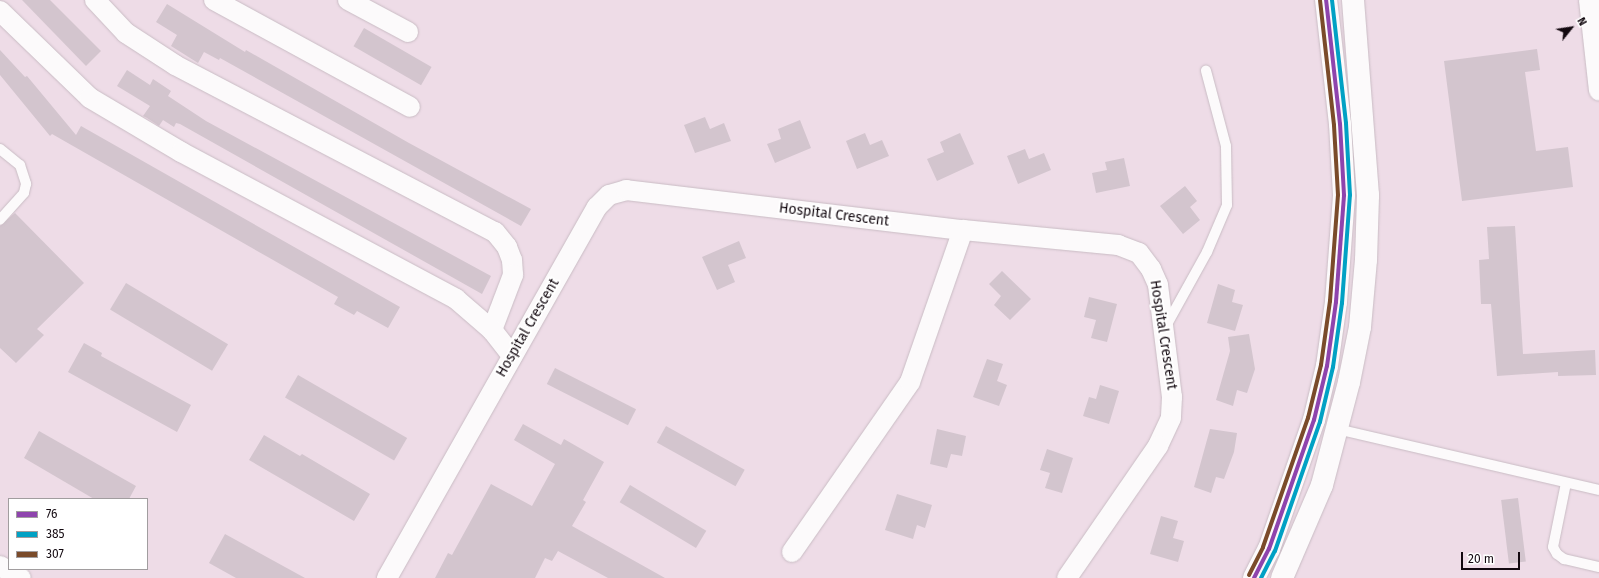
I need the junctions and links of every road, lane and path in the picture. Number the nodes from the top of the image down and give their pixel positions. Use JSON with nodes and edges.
{"nodes":[{"id":1,"x":95,"y":0,"type":"edge"},
{"id":2,"x":214,"y":0,"type":"edge"},
{"id":3,"x":348,"y":0,"type":"edge"},
{"id":4,"x":1326,"y":0,"type":"edge"},
{"id":5,"x":1353,"y":0,"type":"edge"},
{"id":6,"x":1589,"y":0,"type":"edge"},
{"id":7,"x":0,"y":10,"type":"edge"},
{"id":8,"x":408,"y":32,"type":"dead end"},
{"id":9,"x":1206,"y":71,"type":"dead end"},
{"id":10,"x":1599,"y":90,"type":"edge"},
{"id":11,"x":410,"y":107,"type":"dead end"},
{"id":12,"x":0,"y":150,"type":"edge"},
{"id":13,"x":0,"y":220,"type":"edge"},
{"id":14,"x":963,"y":230,"type":"junction"},
{"id":15,"x":1164,"y":329,"type":"junction"},
{"id":16,"x":492,"y":330,"type":"junction"},
{"id":17,"x":512,"y":356,"type":"junction"},
{"id":18,"x":1337,"y":429,"type":"junction"},
{"id":19,"x":1566,"y":482,"type":"junction"},
{"id":20,"x":1599,"y":490,"type":"edge"},
{"id":21,"x":792,"y":552,"type":"dead end"},
{"id":22,"x":0,"y":566,"type":"edge"},
{"id":23,"x":1599,"y":568,"type":"edge"},
{"id":24,"x":21,"y":578,"type":"edge"},
{"id":25,"x":387,"y":578,"type":"edge"},
{"id":26,"x":1067,"y":578,"type":"edge"},
{"id":27,"x":1254,"y":578,"type":"edge"},
{"id":28,"x":1282,"y":578,"type":"edge"}],
"edges":[{"from":1,"to":16,"type":"street"},
{"from":2,"to":11,"type":"street"},
{"from":3,"to":8,"type":"street"},
{"from":4,"to":27,"type":"main road"},
{"from":5,"to":18,"type":"main road"},
{"from":6,"to":10,"type":"street"},
{"from":7,"to":16,"type":"street"},
{"from":9,"to":15,"type":"lane"},
{"from":12,"to":13,"type":"lane"},
{"from":14,"to":15,"type":"street","name":"Hospital Crescent"},
{"from":14,"to":17,"type":"street","name":"Hospital Crescent"},
{"from":14,"to":21,"type":"street"},
{"from":15,"to":26,"type":"street","name":"Hospital Crescent"},
{"from":16,"to":17,"type":"street"},
{"from":17,"to":25,"type":"street","name":"Hospital Crescent"},
{"from":18,"to":19,"type":"lane"},
{"from":18,"to":28,"type":"main road"},
{"from":19,"to":20,"type":"lane"},
{"from":19,"to":23,"type":"lane"},
{"from":22,"to":24,"type":"street"}]}
